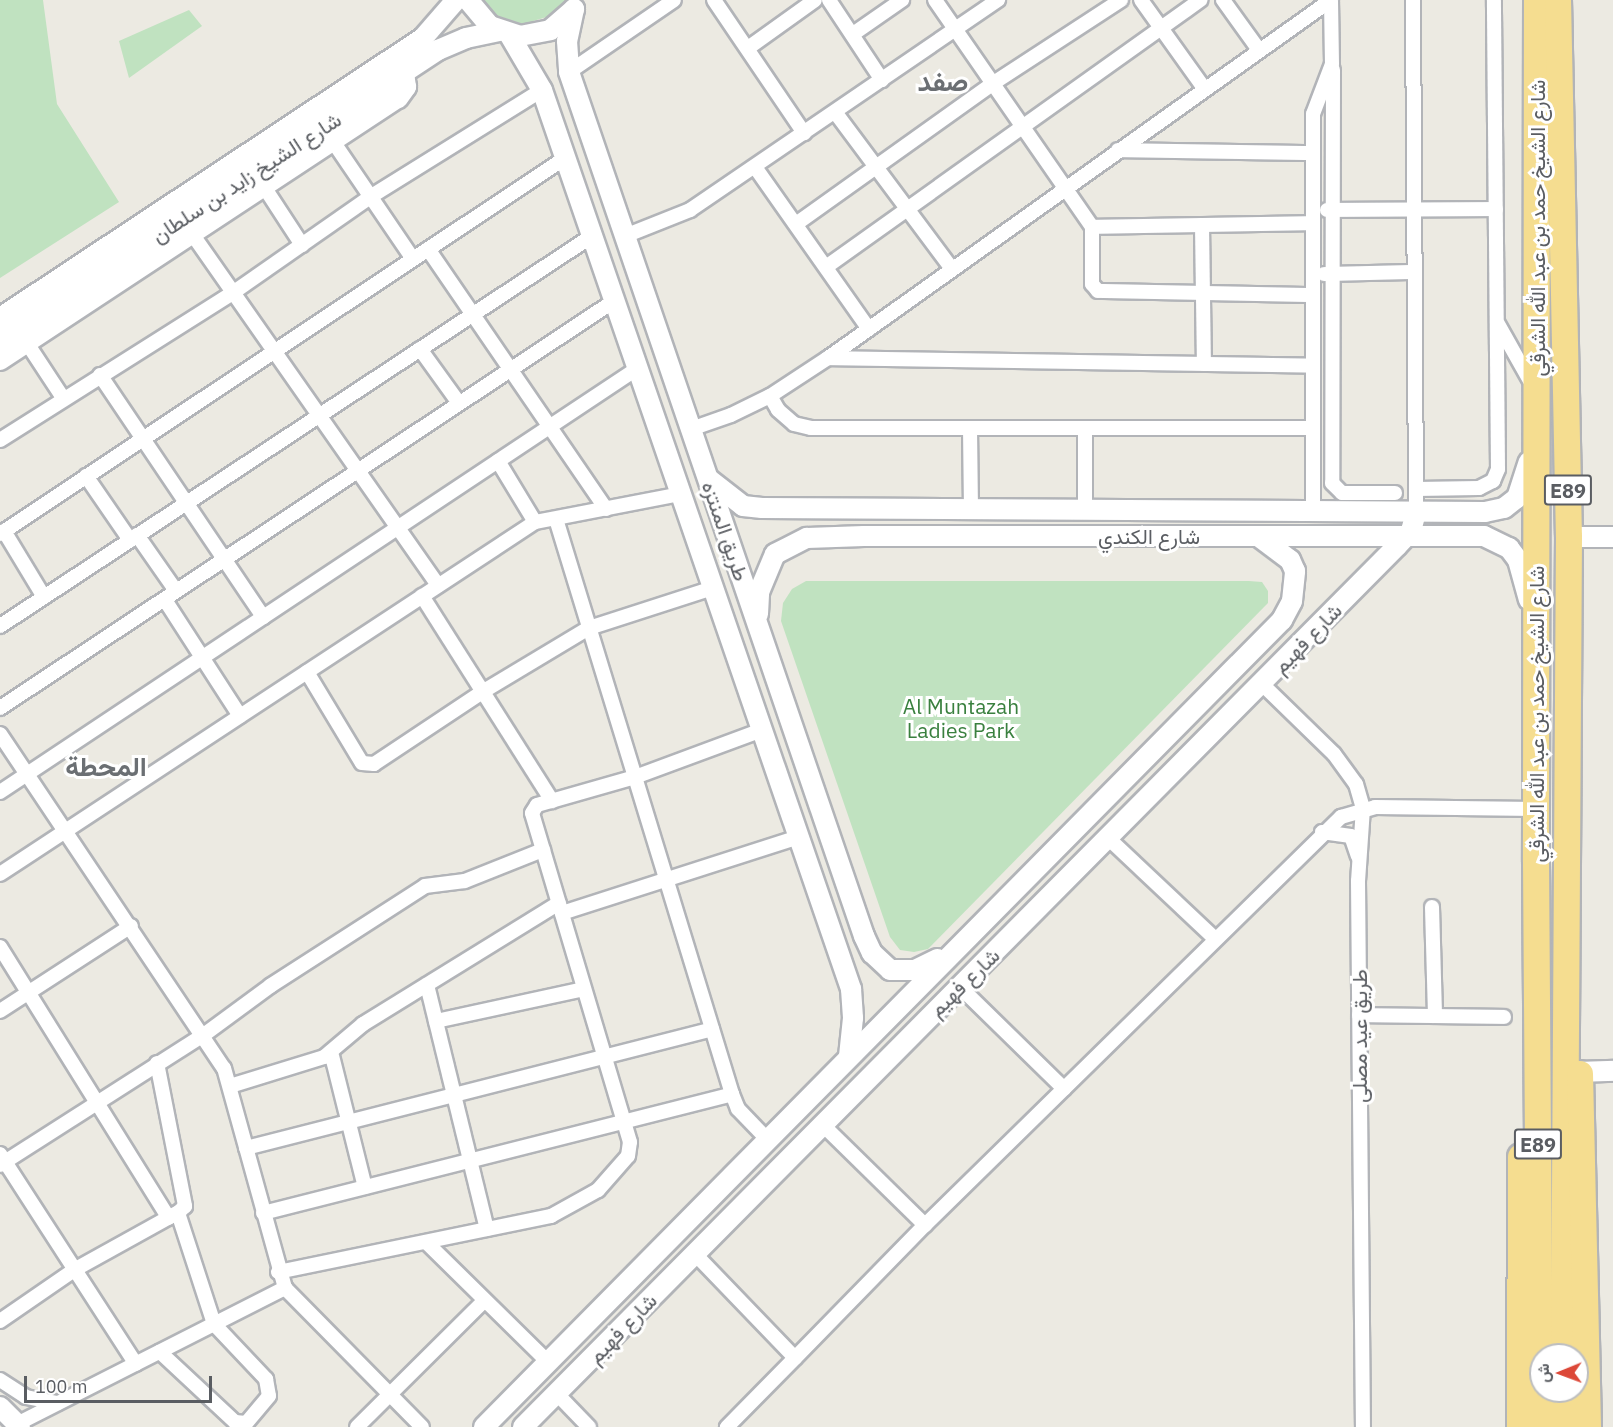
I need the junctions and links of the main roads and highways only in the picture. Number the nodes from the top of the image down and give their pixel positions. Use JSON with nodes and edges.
{"nodes":[{"id":1,"x":1537,"y":0,"type":"edge"},
{"id":2,"x":1558,"y":0,"type":"edge"},
{"id":3,"x":1536,"y":862,"type":"junction"},
{"id":4,"x":1565,"y":979,"type":"junction"},
{"id":5,"x":1564,"y":1343,"type":"edge"},
{"id":6,"x":1564,"y":1403,"type":"edge"},
{"id":7,"x":1520,"y":1427,"type":"edge"},
{"id":8,"x":1540,"y":1427,"type":"edge"},
{"id":9,"x":1564,"y":1427,"type":"edge"},
{"id":10,"x":1588,"y":1427,"type":"edge"}],
"edges":[{"from":1,"to":3,"type":"highway","name":"شارع الشيخ حمد بن عبد الله الشرقي","number":"E89"},
{"from":2,"to":4,"type":"highway","name":"شارع الشيخ حمد بن عبد الله الشرقي","number":"E89"},
{"from":3,"to":7,"type":"highway"},
{"from":3,"to":8,"type":"highway","name":"شارع الشيخ حمد بن عبد الله الشرقي","number":"E89"},
{"from":4,"to":5,"type":"highway","name":"شارع الشيخ حمد بن عبد الله الشرقي","number":"E89"},
{"from":4,"to":10,"type":"highway"},
{"from":6,"to":9,"type":"highway"}]}
